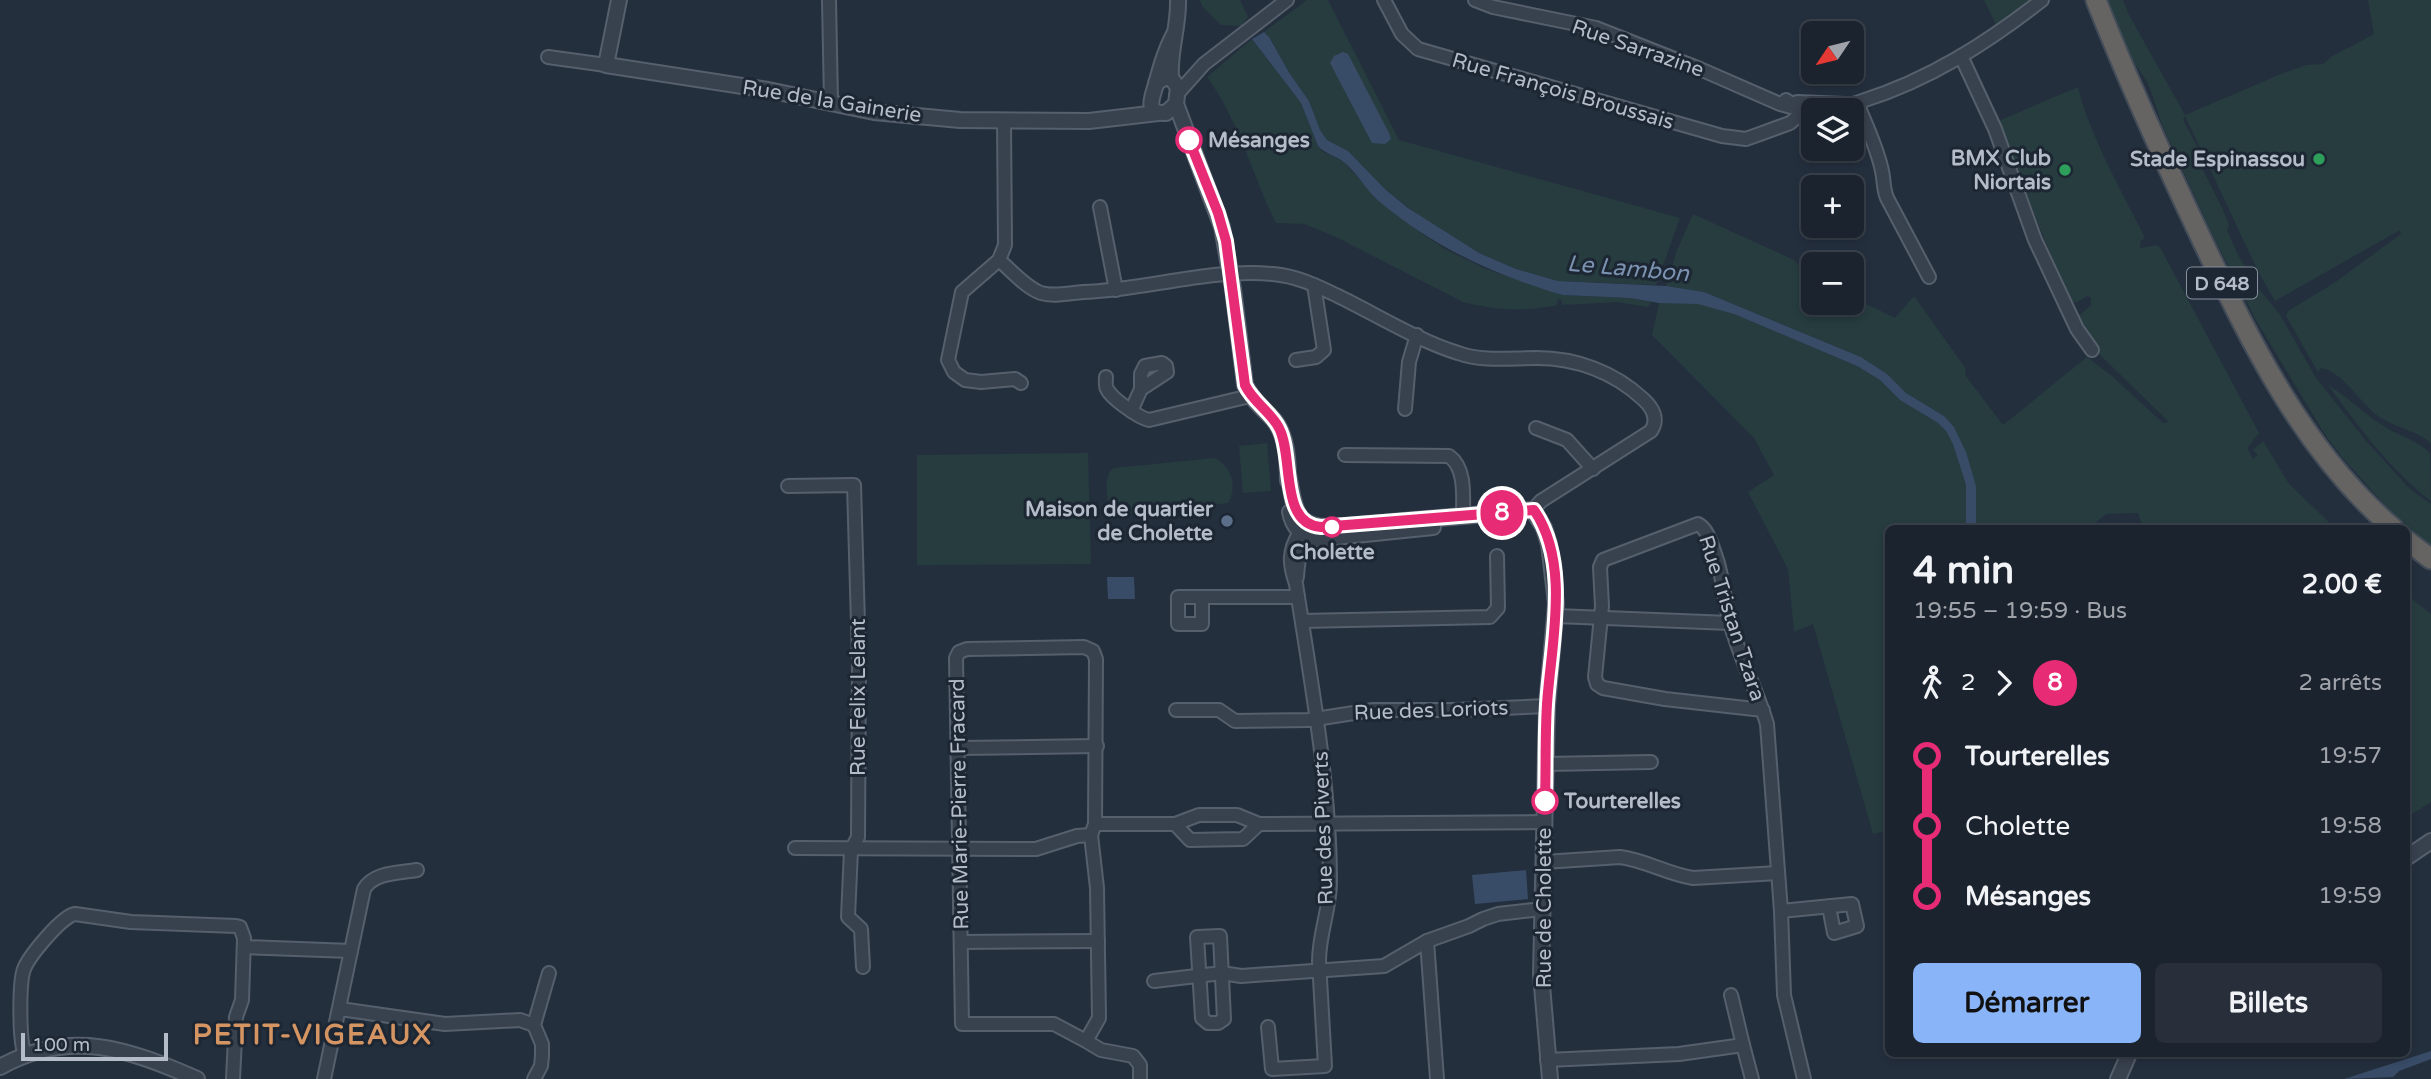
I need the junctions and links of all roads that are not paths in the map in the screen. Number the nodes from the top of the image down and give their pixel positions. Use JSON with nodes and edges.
{"nodes":[{"id":1,"x":619,"y":0,"type":"edge"},
{"id":2,"x":829,"y":0,"type":"edge"},
{"id":3,"x":1178,"y":0,"type":"edge"},
{"id":4,"x":1287,"y":0,"type":"edge"},
{"id":5,"x":1384,"y":0,"type":"edge"},
{"id":6,"x":1475,"y":0,"type":"edge"},
{"id":7,"x":2042,"y":0,"type":"edge"},
{"id":8,"x":2090,"y":3,"type":"edge"},
{"id":9,"x":1174,"y":34,"type":"junction"},
{"id":10,"x":1961,"y":56,"type":"junction"},
{"id":11,"x":548,"y":57,"type":"dead end"},
{"id":12,"x":606,"y":65,"type":"junction"},
{"id":13,"x":1175,"y":88,"type":"junction"},
{"id":14,"x":1154,"y":89,"type":"junction"},
{"id":15,"x":1864,"y":99,"type":"edge"},
{"id":16,"x":831,"y":102,"type":"junction"},
{"id":17,"x":1799,"y":106,"type":"edge"},
{"id":18,"x":1161,"y":113,"type":"junction"},
{"id":19,"x":1118,"y":116,"type":"junction"},
{"id":20,"x":1004,"y":122,"type":"junction"},
{"id":21,"x":1864,"y":124,"type":"edge"},
{"id":22,"x":1766,"y":131,"type":"junction"},
{"id":23,"x":1200,"y":169,"type":"junction"},
{"id":24,"x":1100,"y":207,"type":"dead end"},
{"id":25,"x":999,"y":260,"type":"junction"},
{"id":26,"x":1230,"y":273,"type":"junction"},
{"id":27,"x":1929,"y":277,"type":"dead end"},
{"id":28,"x":1314,"y":285,"type":"junction"},
{"id":29,"x":1116,"y":290,"type":"junction"},
{"id":30,"x":1416,"y":335,"type":"junction"},
{"id":31,"x":2092,"y":350,"type":"dead end"},
{"id":32,"x":1296,"y":360,"type":"dead end"},
{"id":33,"x":1106,"y":377,"type":"dead end"},
{"id":34,"x":1021,"y":383,"type":"dead end"},
{"id":35,"x":1141,"y":389,"type":"dead end"},
{"id":36,"x":1250,"y":396,"type":"junction"},
{"id":37,"x":1405,"y":409,"type":"dead end"},
{"id":38,"x":1131,"y":411,"type":"junction"},
{"id":39,"x":1536,"y":428,"type":"dead end"},
{"id":40,"x":1345,"y":455,"type":"dead end"},
{"id":41,"x":1593,"y":469,"type":"junction"},
{"id":42,"x":788,"y":486,"type":"dead end"},
{"id":43,"x":1534,"y":510,"type":"junction"},
{"id":44,"x":1512,"y":512,"type":"junction"},
{"id":45,"x":1463,"y":515,"type":"junction"},
{"id":46,"x":2370,"y":525,"type":"edge"},
{"id":47,"x":2390,"y":525,"type":"edge"},
{"id":48,"x":1306,"y":534,"type":"junction"},
{"id":49,"x":2410,"y":543,"type":"edge"},
{"id":50,"x":1497,"y":556,"type":"dead end"},
{"id":51,"x":2431,"y":559,"type":"edge"},
{"id":52,"x":2410,"y":560,"type":"edge"},
{"id":53,"x":2431,"y":575,"type":"edge"},
{"id":54,"x":1297,"y":591,"type":"junction"},
{"id":55,"x":1202,"y":598,"type":"dead end"},
{"id":56,"x":1556,"y":616,"type":"junction"},
{"id":57,"x":1600,"y":617,"type":"junction"},
{"id":58,"x":1302,"y":621,"type":"junction"},
{"id":59,"x":1730,"y":623,"type":"junction"},
{"id":60,"x":1547,"y":706,"type":"junction"},
{"id":61,"x":1176,"y":710,"type":"dead end"},
{"id":62,"x":1763,"y":710,"type":"junction"},
{"id":63,"x":1316,"y":719,"type":"junction"},
{"id":64,"x":1097,"y":746,"type":"junction"},
{"id":65,"x":958,"y":748,"type":"junction"},
{"id":66,"x":1651,"y":762,"type":"dead end"},
{"id":67,"x":1547,"y":764,"type":"junction"},
{"id":68,"x":1544,"y":822,"type":"junction"},
{"id":69,"x":1175,"y":824,"type":"junction"},
{"id":70,"x":1259,"y":824,"type":"junction"},
{"id":71,"x":1327,"y":824,"type":"junction"},
{"id":72,"x":1093,"y":830,"type":"junction"},
{"id":73,"x":2431,"y":832,"type":"edge"},
{"id":74,"x":2431,"y":841,"type":"edge"},
{"id":75,"x":2410,"y":847,"type":"edge"},
{"id":76,"x":795,"y":848,"type":"dead end"},
{"id":77,"x":960,"y":849,"type":"junction"},
{"id":78,"x":851,"y":850,"type":"junction"},
{"id":79,"x":2410,"y":855,"type":"edge"},
{"id":80,"x":1544,"y":862,"type":"junction"},
{"id":81,"x":417,"y":870,"type":"dead end"},
{"id":82,"x":1778,"y":873,"type":"junction"},
{"id":83,"x":1829,"y":906,"type":"dead end"},
{"id":84,"x":1542,"y":909,"type":"junction"},
{"id":85,"x":1781,"y":911,"type":"junction"},
{"id":86,"x":1427,"y":941,"type":"junction"},
{"id":87,"x":961,"y":942,"type":"junction"},
{"id":88,"x":1098,"y":942,"type":"junction"},
{"id":89,"x":244,"y":947,"type":"junction"},
{"id":90,"x":351,"y":951,"type":"junction"},
{"id":91,"x":863,"y":967,"type":"dead end"},
{"id":92,"x":1320,"y":970,"type":"junction"},
{"id":93,"x":549,"y":973,"type":"dead end"},
{"id":94,"x":1222,"y":973,"type":"junction"},
{"id":95,"x":1199,"y":975,"type":"junction"},
{"id":96,"x":1154,"y":981,"type":"dead end"},
{"id":97,"x":1731,"y":995,"type":"dead end"},
{"id":98,"x":340,"y":1009,"type":"junction"},
{"id":99,"x":534,"y":1025,"type":"junction"},
{"id":100,"x":1268,"y":1027,"type":"dead end"},
{"id":101,"x":1086,"y":1041,"type":"junction"},
{"id":102,"x":1743,"y":1045,"type":"junction"},
{"id":103,"x":24,"y":1055,"type":"junction"},
{"id":104,"x":2128,"y":1057,"type":"edge"},
{"id":105,"x":1547,"y":1060,"type":"junction"},
{"id":106,"x":0,"y":1067,"type":"edge"},
{"id":107,"x":197,"y":1079,"type":"edge"},
{"id":108,"x":233,"y":1079,"type":"edge"},
{"id":109,"x":324,"y":1079,"type":"edge"},
{"id":110,"x":534,"y":1079,"type":"edge"},
{"id":111,"x":1140,"y":1079,"type":"edge"},
{"id":112,"x":1437,"y":1079,"type":"edge"},
{"id":113,"x":1550,"y":1079,"type":"edge"},
{"id":114,"x":1752,"y":1079,"type":"edge"},
{"id":115,"x":1804,"y":1079,"type":"edge"},
{"id":116,"x":2118,"y":1079,"type":"edge"}],
"edges":[{"from":1,"to":12,"type":"street"},
{"from":2,"to":16,"type":"street"},
{"from":3,"to":9,"type":"street"},
{"from":4,"to":13,"type":"street"},
{"from":5,"to":22,"type":"street","name":"Rue François Broussais"},
{"from":6,"to":17,"type":"street","name":"Rue Sarrazine"},
{"from":7,"to":10,"type":"street","name":"Rue Sarrazine"},
{"from":8,"to":46,"type":"highway","number":"D 648"},
{"from":8,"to":47,"type":"highway","number":"D 648"},
{"from":9,"to":13,"type":"street"},
{"from":9,"to":14,"type":"street"},
{"from":10,"to":15,"type":"street","name":"Rue Sarrazine"},
{"from":10,"to":31,"type":"street"},
{"from":11,"to":12,"type":"street","name":"Rue de la Gainerie"},
{"from":12,"to":16,"type":"street","name":"Rue de la Gainerie"},
{"from":13,"to":14,"type":"street","name":"Rue de la Gainerie"},
{"from":13,"to":18,"type":"street"},
{"from":13,"to":23,"type":"street"},
{"from":14,"to":18,"type":"street"},
{"from":14,"to":19,"type":"street","name":"Rue de la Gainerie"},
{"from":16,"to":20,"type":"street","name":"Rue de la Gainerie"},
{"from":17,"to":22,"type":"street"},
{"from":17,"to":22,"type":"street","name":"Rue François Broussais"},
{"from":18,"to":19,"type":"street","name":"Rue de la Gainerie"},
{"from":18,"to":23,"type":"street"},
{"from":19,"to":20,"type":"street","name":"Rue de la Gainerie"},
{"from":20,"to":25,"type":"street"},
{"from":21,"to":27,"type":"street"},
{"from":23,"to":26,"type":"street"},
{"from":24,"to":29,"type":"street"},
{"from":25,"to":29,"type":"street"},
{"from":25,"to":34,"type":"street"},
{"from":26,"to":28,"type":"street"},
{"from":26,"to":29,"type":"street"},
{"from":26,"to":36,"type":"street"},
{"from":28,"to":30,"type":"street"},
{"from":28,"to":32,"type":"street"},
{"from":30,"to":37,"type":"street"},
{"from":30,"to":41,"type":"street"},
{"from":33,"to":38,"type":"street"},
{"from":35,"to":38,"type":"street"},
{"from":36,"to":38,"type":"street"},
{"from":36,"to":48,"type":"street"},
{"from":39,"to":41,"type":"street"},
{"from":40,"to":45,"type":"street"},
{"from":41,"to":43,"type":"street"},
{"from":42,"to":78,"type":"street","name":"Rue Felix Lelant"},
{"from":43,"to":44,"type":"street"},
{"from":43,"to":56,"type":"street","name":"Rue de Cholette"},
{"from":44,"to":45,"type":"street"},
{"from":44,"to":48,"type":"street"},
{"from":45,"to":48,"type":"street"},
{"from":48,"to":54,"type":"street","name":"Rue des Piverts"},
{"from":49,"to":51,"type":"highway"},
{"from":50,"to":58,"type":"street"},
{"from":52,"to":53,"type":"highway"},
{"from":54,"to":55,"type":"street"},
{"from":54,"to":58,"type":"street","name":"Rue des Piverts"},
{"from":56,"to":57,"type":"street"},
{"from":56,"to":60,"type":"street","name":"Rue de Cholette"},
{"from":57,"to":59,"type":"street"},
{"from":57,"to":59,"type":"street","name":"Rue Tristan Tzara"},
{"from":57,"to":62,"type":"street"},
{"from":58,"to":63,"type":"street","name":"Rue des Piverts"},
{"from":59,"to":62,"type":"street","name":"Rue Tristan Tzara"},
{"from":60,"to":63,"type":"street","name":"Rue des Loriots"},
{"from":60,"to":67,"type":"street","name":"Rue de Cholette"},
{"from":61,"to":63,"type":"street","name":"Rue des Loriots"},
{"from":62,"to":82,"type":"street","name":"Rue Tristan Tzara"},
{"from":63,"to":71,"type":"street","name":"Rue des Piverts"},
{"from":64,"to":65,"type":"street"},
{"from":64,"to":65,"type":"street","name":"Rue Marie-Pierre Fracard"},
{"from":64,"to":72,"type":"street","name":"Rue Marie-Pierre Fracard"},
{"from":65,"to":77,"type":"street","name":"Rue Marie-Pierre Fracard"},
{"from":66,"to":67,"type":"street"},
{"from":67,"to":68,"type":"street","name":"Rue de Cholette"},
{"from":68,"to":71,"type":"street"},
{"from":68,"to":80,"type":"street","name":"Rue de Cholette"},
{"from":69,"to":70,"type":"street"},
{"from":69,"to":70,"type":"street"},
{"from":69,"to":72,"type":"street"},
{"from":70,"to":71,"type":"street"},
{"from":71,"to":92,"type":"street","name":"Rue des Piverts"},
{"from":72,"to":77,"type":"street"},
{"from":72,"to":88,"type":"street","name":"Rue Marie-Pierre Fracard"},
{"from":73,"to":75,"type":"street"},
{"from":74,"to":79,"type":"street"},
{"from":76,"to":78,"type":"street"},
{"from":77,"to":78,"type":"street"},
{"from":77,"to":87,"type":"street","name":"Rue Marie-Pierre Fracard"},
{"from":78,"to":91,"type":"street","name":"Rue Felix Lelant"},
{"from":80,"to":82,"type":"street"},
{"from":80,"to":84,"type":"street","name":"Rue de Cholette"},
{"from":81,"to":90,"type":"street"},
{"from":82,"to":85,"type":"street","name":"Rue Tristan Tzara"},
{"from":83,"to":85,"type":"street"},
{"from":84,"to":86,"type":"street"},
{"from":84,"to":105,"type":"street","name":"Rue de Cholette"},
{"from":85,"to":115,"type":"street","name":"Rue Tristan Tzara"},
{"from":86,"to":92,"type":"street"},
{"from":86,"to":112,"type":"street"},
{"from":87,"to":88,"type":"street"},
{"from":87,"to":101,"type":"street","name":"Rue Marie-Pierre Fracard"},
{"from":88,"to":101,"type":"street","name":"Rue Marie-Pierre Fracard"},
{"from":89,"to":90,"type":"street"},
{"from":89,"to":103,"type":"street"},
{"from":89,"to":108,"type":"street"},
{"from":90,"to":98,"type":"street"},
{"from":92,"to":94,"type":"street"},
{"from":92,"to":100,"type":"street","name":"Rue des Piverts"},
{"from":93,"to":99,"type":"street"},
{"from":94,"to":95,"type":"street"},
{"from":94,"to":95,"type":"street"},
{"from":94,"to":95,"type":"street"},
{"from":95,"to":96,"type":"street"},
{"from":97,"to":102,"type":"street"},
{"from":98,"to":99,"type":"street"},
{"from":98,"to":109,"type":"street"},
{"from":99,"to":110,"type":"street"},
{"from":101,"to":111,"type":"street","name":"Rue Marie-Pierre Fracard"},
{"from":102,"to":105,"type":"street"},
{"from":102,"to":114,"type":"street"},
{"from":103,"to":106,"type":"street"},
{"from":103,"to":107,"type":"street"},
{"from":104,"to":116,"type":"street"},
{"from":105,"to":113,"type":"street","name":"Rue de Cholette"}]}
